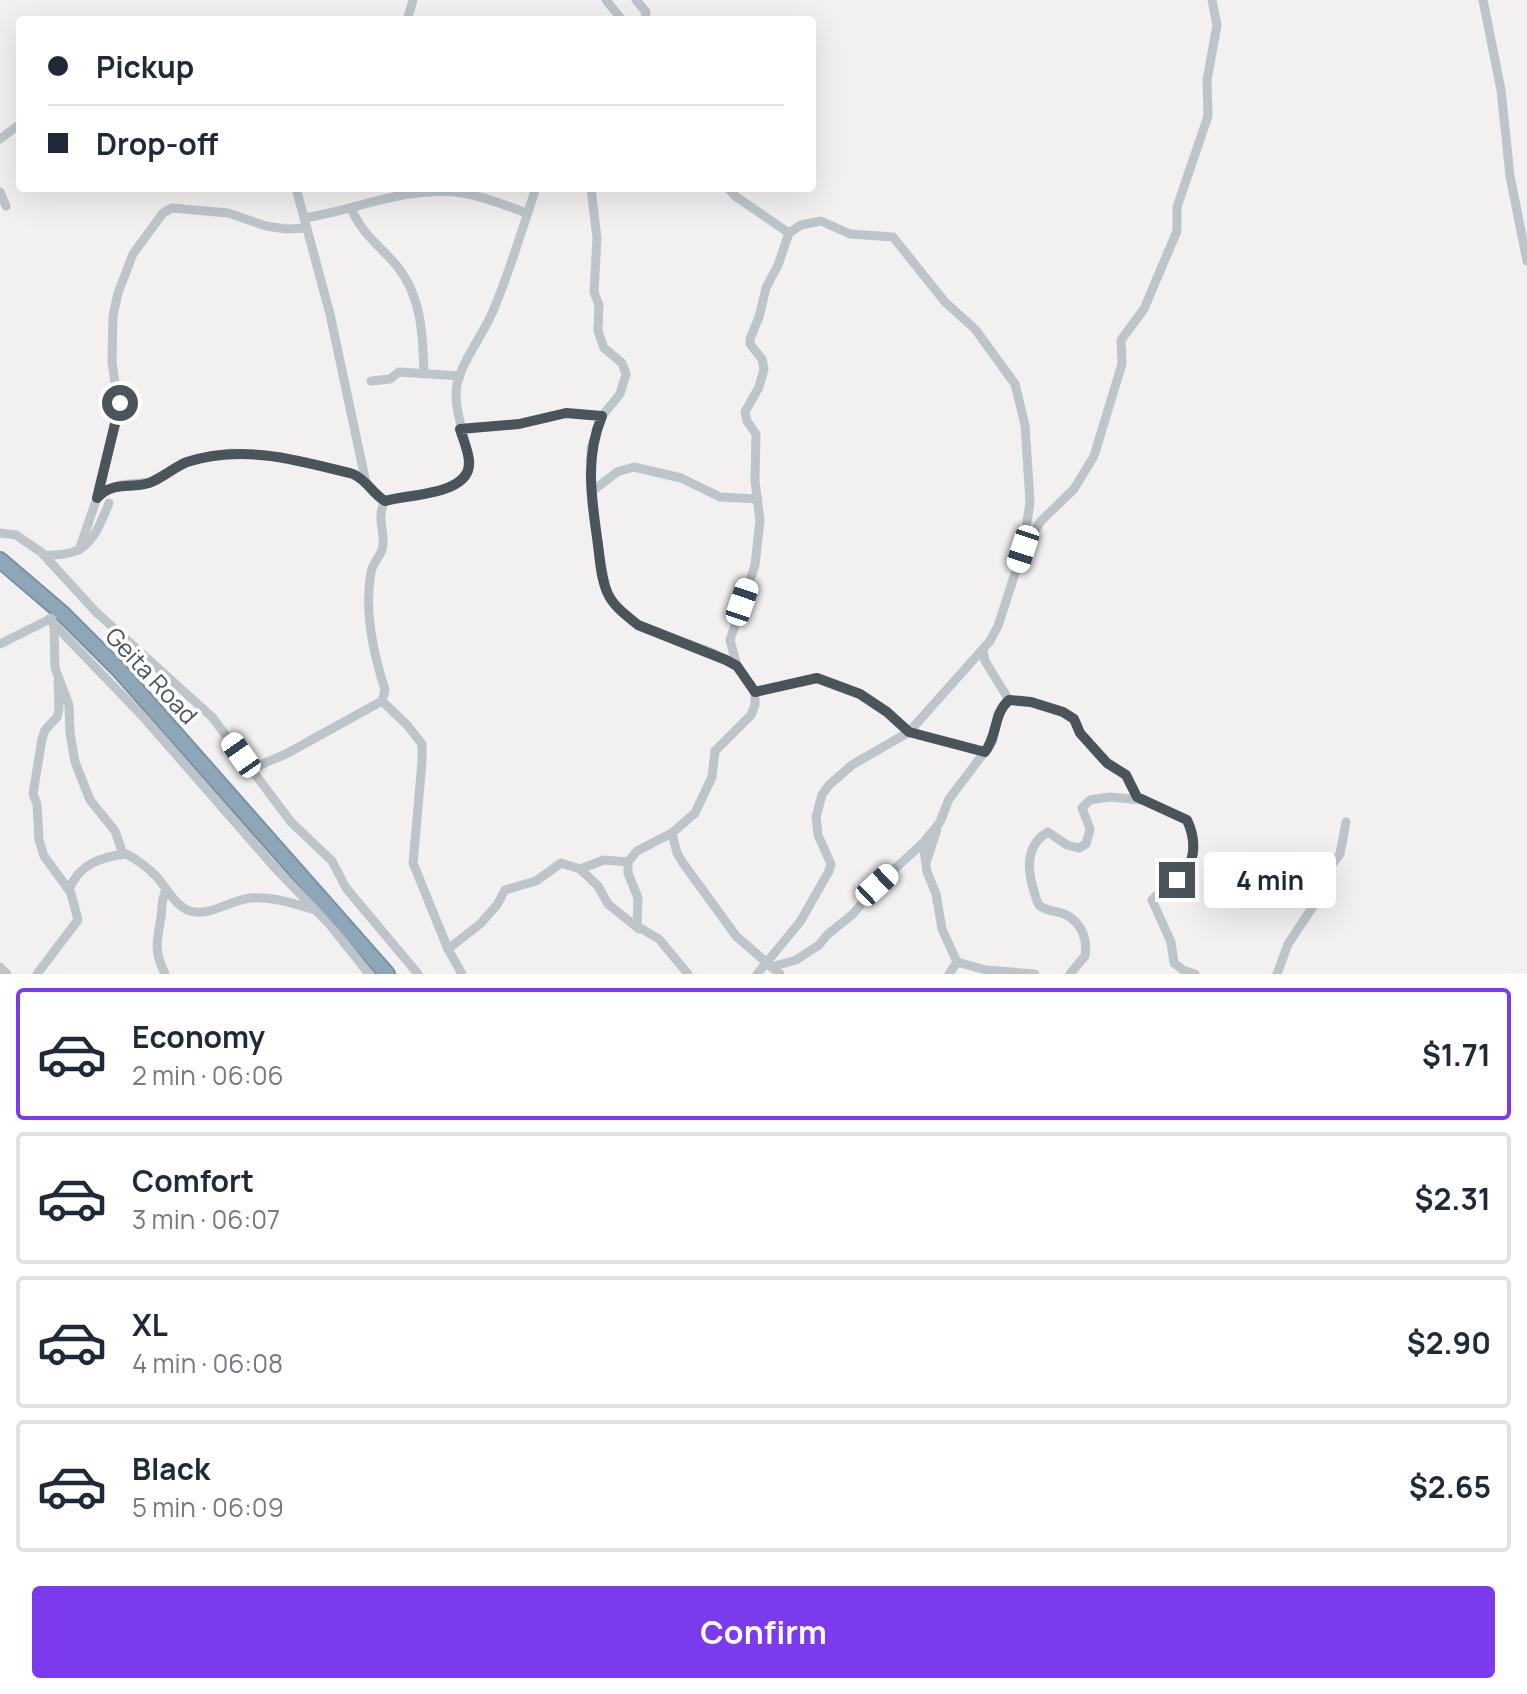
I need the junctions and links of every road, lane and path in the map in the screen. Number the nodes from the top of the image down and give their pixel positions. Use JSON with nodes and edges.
{"nodes":[{"id":1,"x":606,"y":0,"type":"edge"},
{"id":2,"x":1212,"y":0,"type":"edge"},
{"id":3,"x":1483,"y":0,"type":"edge"},
{"id":4,"x":619,"y":16,"type":"edge"},
{"id":5,"x":0,"y":192,"type":"edge"},
{"id":6,"x":297,"y":192,"type":"edge"},
{"id":7,"x":431,"y":192,"type":"edge"},
{"id":8,"x":447,"y":192,"type":"edge"},
{"id":9,"x":535,"y":192,"type":"edge"},
{"id":10,"x":591,"y":192,"type":"edge"},
{"id":11,"x":732,"y":192,"type":"edge"},
{"id":12,"x":6,"y":206,"type":"dead end"},
{"id":13,"x":351,"y":208,"type":"junction"},
{"id":14,"x":527,"y":213,"type":"junction"},
{"id":15,"x":305,"y":223,"type":"junction"},
{"id":16,"x":789,"y":233,"type":"junction"},
{"id":17,"x":1527,"y":261,"type":"edge"},
{"id":18,"x":424,"y":374,"type":"junction"},
{"id":19,"x":460,"y":376,"type":"junction"},
{"id":20,"x":371,"y":381,"type":"dead end"},
{"id":21,"x":602,"y":416,"type":"junction"},
{"id":22,"x":460,"y":429,"type":"junction"},
{"id":23,"x":366,"y":483,"type":"junction"},
{"id":24,"x":591,"y":492,"type":"junction"},
{"id":25,"x":97,"y":498,"type":"junction"},
{"id":26,"x":758,"y":499,"type":"junction"},
{"id":27,"x":385,"y":501,"type":"junction"},
{"id":28,"x":109,"y":503,"type":"dead end"},
{"id":29,"x":0,"y":533,"type":"edge"},
{"id":30,"x":1023,"y":549,"type":"junction"},
{"id":31,"x":79,"y":550,"type":"junction"},
{"id":32,"x":44,"y":555,"type":"junction"},
{"id":33,"x":0,"y":560,"type":"edge"},
{"id":34,"x":55,"y":619,"type":"junction"},
{"id":35,"x":0,"y":644,"type":"edge"},
{"id":36,"x":983,"y":651,"type":"junction"},
{"id":37,"x":737,"y":666,"type":"junction"},
{"id":38,"x":58,"y":681,"type":"junction"},
{"id":39,"x":755,"y":692,"type":"junction"},
{"id":40,"x":1009,"y":700,"type":"junction"},
{"id":41,"x":382,"y":701,"type":"junction"},
{"id":42,"x":909,"y":732,"type":"junction"},
{"id":43,"x":985,"y":752,"type":"junction"},
{"id":44,"x":251,"y":769,"type":"junction"},
{"id":45,"x":1141,"y":800,"type":"junction"},
{"id":46,"x":1346,"y":822,"type":"dead end"},
{"id":47,"x":938,"y":826,"type":"junction"},
{"id":48,"x":672,"y":833,"type":"junction"},
{"id":49,"x":923,"y":843,"type":"junction"},
{"id":50,"x":123,"y":854,"type":"junction"},
{"id":51,"x":628,"y":862,"type":"junction"},
{"id":52,"x":926,"y":863,"type":"junction"},
{"id":53,"x":580,"y":869,"type":"junction"},
{"id":54,"x":69,"y":889,"type":"junction"},
{"id":55,"x":166,"y":890,"type":"junction"},
{"id":56,"x":317,"y":910,"type":"junction"},
{"id":57,"x":639,"y":929,"type":"junction"},
{"id":58,"x":448,"y":949,"type":"junction"},
{"id":59,"x":957,"y":962,"type":"junction"},
{"id":60,"x":769,"y":965,"type":"junction"},
{"id":61,"x":0,"y":967,"type":"edge"},
{"id":62,"x":7,"y":974,"type":"edge"},
{"id":63,"x":37,"y":974,"type":"edge"},
{"id":64,"x":165,"y":974,"type":"edge"},
{"id":65,"x":369,"y":974,"type":"edge"},
{"id":66,"x":387,"y":974,"type":"edge"},
{"id":67,"x":418,"y":974,"type":"edge"},
{"id":68,"x":462,"y":974,"type":"edge"},
{"id":69,"x":688,"y":974,"type":"edge"},
{"id":70,"x":757,"y":974,"type":"edge"},
{"id":71,"x":780,"y":974,"type":"edge"},
{"id":72,"x":949,"y":974,"type":"edge"},
{"id":73,"x":1035,"y":974,"type":"edge"},
{"id":74,"x":1070,"y":974,"type":"edge"},
{"id":75,"x":1195,"y":974,"type":"edge"},
{"id":76,"x":1277,"y":974,"type":"edge"}],
"edges":[{"from":1,"to":4,"type":"street"},
{"from":2,"to":30,"type":"street"},
{"from":3,"to":17,"type":"street"},
{"from":5,"to":12,"type":"street"},
{"from":6,"to":15,"type":"street"},
{"from":7,"to":13,"type":"street"},
{"from":8,"to":14,"type":"street"},
{"from":9,"to":14,"type":"street"},
{"from":10,"to":21,"type":"street"},
{"from":11,"to":16,"type":"street"},
{"from":13,"to":15,"type":"street"},
{"from":13,"to":18,"type":"street"},
{"from":14,"to":19,"type":"street"},
{"from":15,"to":23,"type":"street"},
{"from":15,"to":25,"type":"street"},
{"from":16,"to":26,"type":"street"},
{"from":16,"to":30,"type":"street"},
{"from":18,"to":19,"type":"street"},
{"from":18,"to":20,"type":"street"},
{"from":19,"to":22,"type":"street"},
{"from":21,"to":22,"type":"street"},
{"from":21,"to":24,"type":"street"},
{"from":22,"to":27,"type":"street"},
{"from":23,"to":25,"type":"street"},
{"from":23,"to":27,"type":"street"},
{"from":24,"to":26,"type":"street"},
{"from":24,"to":37,"type":"street"},
{"from":25,"to":31,"type":"street"},
{"from":26,"to":37,"type":"street"},
{"from":27,"to":41,"type":"street"},
{"from":28,"to":31,"type":"street"},
{"from":29,"to":32,"type":"street"},
{"from":30,"to":36,"type":"street"},
{"from":31,"to":32,"type":"street"},
{"from":32,"to":44,"type":"street"},
{"from":33,"to":34,"type":"highway","name":"Geita Road"},
{"from":34,"to":35,"type":"street"},
{"from":34,"to":38,"type":"street"},
{"from":34,"to":56,"type":"street"},
{"from":34,"to":66,"type":"highway","name":"Geita Road"},
{"from":36,"to":40,"type":"street"},
{"from":36,"to":42,"type":"street"},
{"from":37,"to":39,"type":"street"},
{"from":38,"to":50,"type":"street"},
{"from":38,"to":54,"type":"street"},
{"from":39,"to":42,"type":"street"},
{"from":39,"to":48,"type":"street"},
{"from":40,"to":43,"type":"street"},
{"from":40,"to":45,"type":"street"},
{"from":41,"to":44,"type":"street"},
{"from":41,"to":58,"type":"street"},
{"from":42,"to":43,"type":"street"},
{"from":42,"to":60,"type":"street"},
{"from":43,"to":47,"type":"street"},
{"from":44,"to":67,"type":"street"},
{"from":45,"to":74,"type":"street"},
{"from":45,"to":75,"type":"street"},
{"from":46,"to":76,"type":"street"},
{"from":47,"to":49,"type":"street"},
{"from":47,"to":52,"type":"street"},
{"from":48,"to":51,"type":"street"},
{"from":48,"to":60,"type":"street"},
{"from":49,"to":52,"type":"street"},
{"from":49,"to":60,"type":"street"},
{"from":50,"to":54,"type":"street"},
{"from":50,"to":55,"type":"street"},
{"from":51,"to":53,"type":"street"},
{"from":51,"to":57,"type":"street"},
{"from":52,"to":59,"type":"street"},
{"from":53,"to":57,"type":"street"},
{"from":53,"to":58,"type":"street"},
{"from":54,"to":63,"type":"street"},
{"from":55,"to":56,"type":"street"},
{"from":55,"to":64,"type":"street"},
{"from":56,"to":65,"type":"street"},
{"from":57,"to":69,"type":"street"},
{"from":58,"to":68,"type":"street"},
{"from":59,"to":72,"type":"street"},
{"from":59,"to":73,"type":"street"},
{"from":60,"to":70,"type":"street"},
{"from":60,"to":71,"type":"street"},
{"from":61,"to":62,"type":"street"}]}
